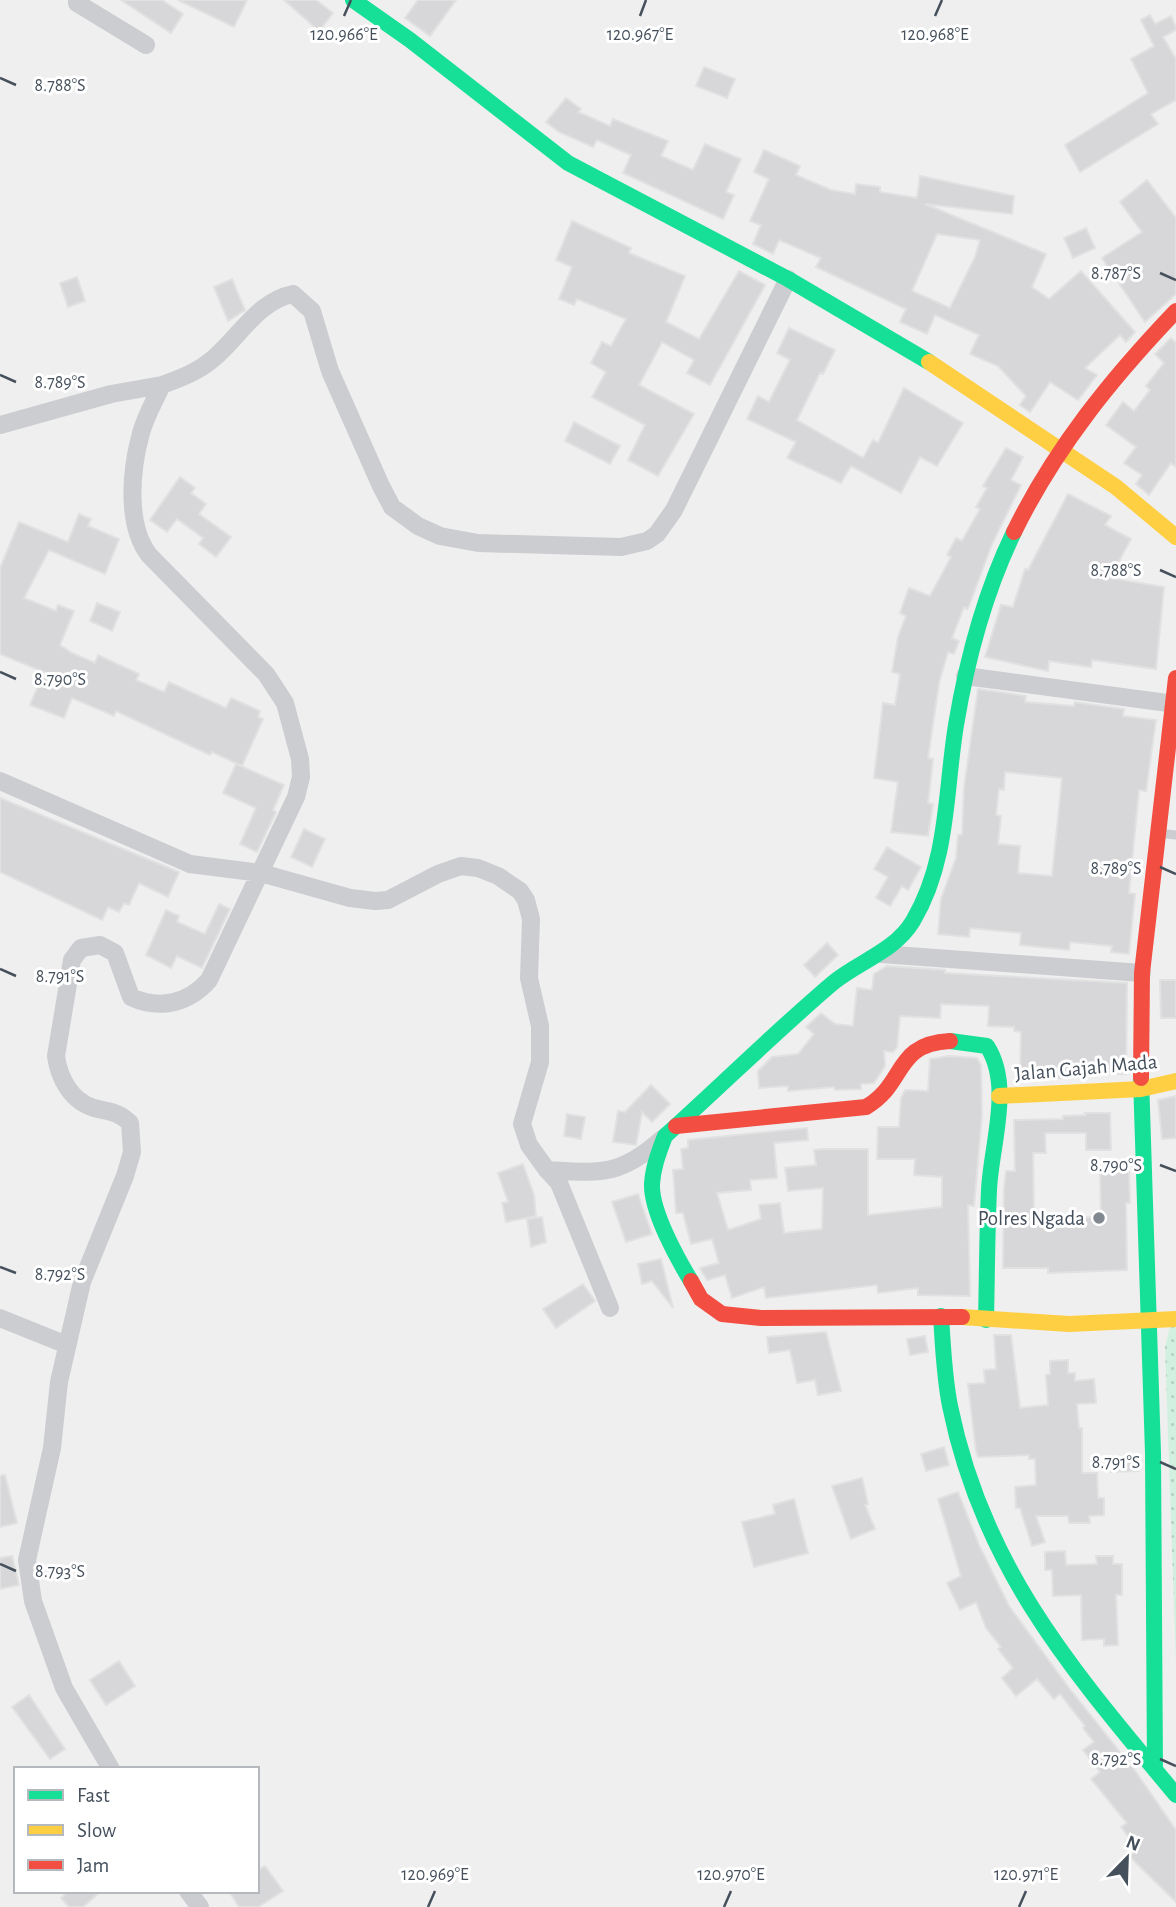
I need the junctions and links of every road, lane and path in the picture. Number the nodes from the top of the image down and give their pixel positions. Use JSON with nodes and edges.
{"nodes":[{"id":1,"x":77,"y":0,"type":"edge"},
{"id":2,"x":353,"y":0,"type":"edge"},
{"id":3,"x":146,"y":44,"type":"dead end"},
{"id":4,"x":788,"y":279,"type":"junction"},
{"id":5,"x":1176,"y":311,"type":"edge"},
{"id":6,"x":162,"y":386,"type":"junction"},
{"id":7,"x":0,"y":425,"type":"edge"},
{"id":8,"x":1061,"y":448,"type":"junction"},
{"id":9,"x":1176,"y":537,"type":"edge"},
{"id":10,"x":965,"y":676,"type":"junction"},
{"id":11,"x":1176,"y":678,"type":"edge"},
{"id":12,"x":1175,"y":704,"type":"edge"},
{"id":13,"x":0,"y":781,"type":"edge"},
{"id":14,"x":1156,"y":833,"type":"junction"},
{"id":15,"x":1176,"y":835,"type":"edge"},
{"id":16,"x":261,"y":873,"type":"junction"},
{"id":17,"x":881,"y":954,"type":"junction"},
{"id":18,"x":1143,"y":973,"type":"junction"},
{"id":19,"x":1176,"y":1081,"type":"edge"},
{"id":20,"x":1141,"y":1089,"type":"junction"},
{"id":21,"x":999,"y":1096,"type":"junction"},
{"id":22,"x":670,"y":1131,"type":"junction"},
{"id":23,"x":547,"y":1170,"type":"junction"},
{"id":24,"x":610,"y":1308,"type":"dead end"},
{"id":25,"x":941,"y":1316,"type":"junction"},
{"id":26,"x":0,"y":1318,"type":"edge"},
{"id":27,"x":1176,"y":1319,"type":"edge"},
{"id":28,"x":986,"y":1320,"type":"junction"},
{"id":29,"x":1147,"y":1320,"type":"junction"},
{"id":30,"x":67,"y":1345,"type":"junction"},
{"id":31,"x":110,"y":1767,"type":"edge"},
{"id":32,"x":1155,"y":1770,"type":"junction"},
{"id":33,"x":1176,"y":1795,"type":"edge"}],
"edges":[{"from":1,"to":3,"type":"street"},
{"from":2,"to":4,"type":"street"},
{"from":4,"to":6,"type":"street"},
{"from":4,"to":8,"type":"street"},
{"from":5,"to":8,"type":"street"},
{"from":6,"to":7,"type":"street"},
{"from":6,"to":16,"type":"street"},
{"from":8,"to":9,"type":"street"},
{"from":8,"to":10,"type":"street"},
{"from":10,"to":12,"type":"street"},
{"from":10,"to":17,"type":"street"},
{"from":11,"to":12,"type":"street"},
{"from":12,"to":14,"type":"street"},
{"from":13,"to":16,"type":"street"},
{"from":14,"to":15,"type":"lane"},
{"from":14,"to":18,"type":"street"},
{"from":16,"to":23,"type":"street"},
{"from":16,"to":30,"type":"street"},
{"from":17,"to":18,"type":"street"},
{"from":17,"to":22,"type":"street"},
{"from":18,"to":20,"type":"street"},
{"from":19,"to":20,"type":"street","name":"Jalan Gajah Mada"},
{"from":20,"to":21,"type":"street","name":"Jalan Gajah Mada"},
{"from":20,"to":29,"type":"street"},
{"from":21,"to":22,"type":"street"},
{"from":21,"to":28,"type":"street"},
{"from":22,"to":23,"type":"street"},
{"from":22,"to":25,"type":"street"},
{"from":23,"to":24,"type":"street"},
{"from":25,"to":28,"type":"street"},
{"from":25,"to":32,"type":"street"},
{"from":26,"to":30,"type":"street"},
{"from":27,"to":29,"type":"street"},
{"from":28,"to":29,"type":"street"},
{"from":29,"to":32,"type":"street"},
{"from":30,"to":31,"type":"street"},
{"from":32,"to":33,"type":"street"}]}
